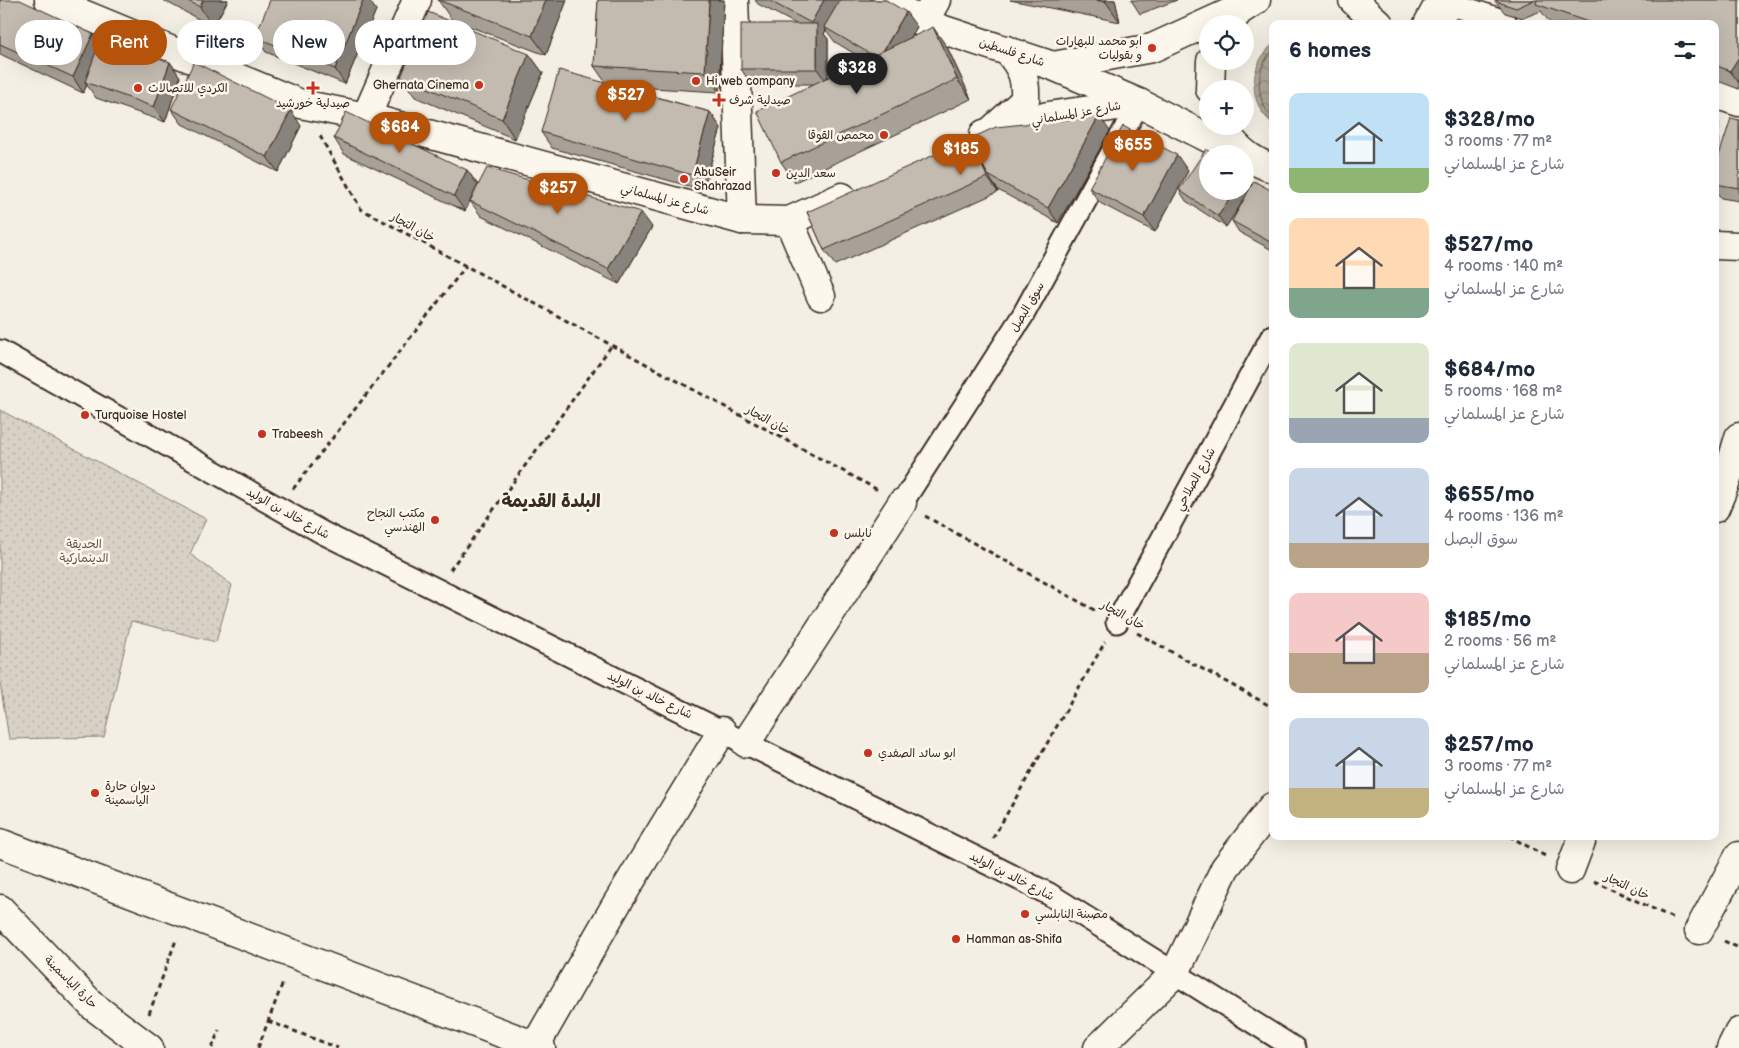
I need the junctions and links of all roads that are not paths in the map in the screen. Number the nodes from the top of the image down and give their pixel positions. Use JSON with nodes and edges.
{"nodes":[{"id":1,"x":49,"y":0,"type":"edge"},
{"id":2,"x":417,"y":0,"type":"edge"},
{"id":3,"x":734,"y":0,"type":"edge"},
{"id":4,"x":886,"y":0,"type":"edge"},
{"id":5,"x":1353,"y":0,"type":"edge"},
{"id":6,"x":1255,"y":1,"type":"edge"},
{"id":7,"x":1436,"y":9,"type":"edge"},
{"id":8,"x":930,"y":11,"type":"edge"},
{"id":9,"x":1236,"y":15,"type":"edge"},
{"id":10,"x":1375,"y":20,"type":"edge"},
{"id":11,"x":1485,"y":20,"type":"edge"},
{"id":12,"x":1007,"y":50,"type":"junction"},
{"id":13,"x":1053,"y":66,"type":"junction"},
{"id":14,"x":1719,"y":95,"type":"edge"},
{"id":15,"x":1739,"y":102,"type":"edge"},
{"id":16,"x":1139,"y":103,"type":"junction"},
{"id":17,"x":366,"y":117,"type":"junction"},
{"id":18,"x":989,"y":132,"type":"junction"},
{"id":19,"x":962,"y":145,"type":"edge"},
{"id":20,"x":1222,"y":145,"type":"edge"},
{"id":21,"x":862,"y":189,"type":"edge"},
{"id":22,"x":742,"y":220,"type":"junction"},
{"id":23,"x":790,"y":221,"type":"junction"},
{"id":24,"x":1719,"y":245,"type":"edge"},
{"id":25,"x":1739,"y":246,"type":"edge"},
{"id":26,"x":821,"y":296,"type":"dead end"},
{"id":27,"x":1269,"y":342,"type":"edge"},
{"id":28,"x":0,"y":351,"type":"edge"},
{"id":29,"x":1739,"y":437,"type":"edge"},
{"id":30,"x":1719,"y":499,"type":"edge"},
{"id":31,"x":902,"y":503,"type":"joint"},
{"id":32,"x":1117,"y":622,"type":"road end"},
{"id":33,"x":722,"y":731,"type":"junction"},
{"id":34,"x":746,"y":743,"type":"junction"},
{"id":35,"x":1269,"y":811,"type":"edge"},
{"id":36,"x":1581,"y":840,"type":"edge"},
{"id":37,"x":0,"y":843,"type":"edge"},
{"id":38,"x":1739,"y":856,"type":"edge"},
{"id":39,"x":1570,"y":870,"type":"road end"},
{"id":40,"x":0,"y":909,"type":"edge"},
{"id":41,"x":1699,"y":930,"type":"road end"},
{"id":42,"x":1175,"y":973,"type":"junction"},
{"id":43,"x":1739,"y":1032,"type":"edge"},
{"id":44,"x":144,"y":1044,"type":"edge"},
{"id":45,"x":537,"y":1047,"type":"edge"},
{"id":46,"x":1098,"y":1048,"type":"edge"},
{"id":47,"x":1294,"y":1048,"type":"edge"},
{"id":48,"x":1731,"y":1048,"type":"edge"}],
"edges":[{"from":1,"to":17,"type":"street","name":"شارع عز المسلماني"},
{"from":2,"to":17,"type":"street"},
{"from":3,"to":22,"type":"street"},
{"from":4,"to":8,"type":"street","name":"شارع فلسطين"},
{"from":5,"to":10,"type":"street"},
{"from":6,"to":9,"type":"street"},
{"from":6,"to":13,"type":"street"},
{"from":7,"to":11,"type":"street"},
{"from":8,"to":12,"type":"street","name":"شارع فلسطين"},
{"from":12,"to":13,"type":"street","name":"شارع فلسطين"},
{"from":12,"to":18,"type":"street"},
{"from":13,"to":16,"type":"street","name":"شارع فلسطين"},
{"from":14,"to":15,"type":"street"},
{"from":16,"to":18,"type":"street","name":"شارع عز المسلماني"},
{"from":16,"to":20,"type":"street","name":"شارع فلسطين"},
{"from":16,"to":31,"type":"street","name":"سوق البصل"},
{"from":17,"to":22,"type":"street","name":"شارع عز المسلماني"},
{"from":18,"to":19,"type":"street","name":"شارع عز المسلماني"},
{"from":21,"to":23,"type":"street","name":"شارع عز المسلماني"},
{"from":22,"to":23,"type":"street","name":"شارع عز المسلماني"},
{"from":23,"to":26,"type":"street"},
{"from":24,"to":25,"type":"street"},
{"from":27,"to":32,"type":"street","name":"شارع الصلاحي"},
{"from":28,"to":33,"type":"street","name":"شارع خالد بن الوليد"},
{"from":29,"to":30,"type":"street"},
{"from":31,"to":34,"type":"street"},
{"from":33,"to":34,"type":"street","name":"شارع خالد بن الوليد"},
{"from":33,"to":45,"type":"street"},
{"from":34,"to":42,"type":"street","name":"شارع خالد بن الوليد"},
{"from":35,"to":42,"type":"street"},
{"from":36,"to":39,"type":"street"},
{"from":37,"to":45,"type":"street"},
{"from":38,"to":41,"type":"street"},
{"from":40,"to":44,"type":"street","name":"حارة الياسمينة"},
{"from":42,"to":46,"type":"street"},
{"from":42,"to":47,"type":"street","name":"شارع خالد بن الوليد"},
{"from":43,"to":48,"type":"street"}]}
